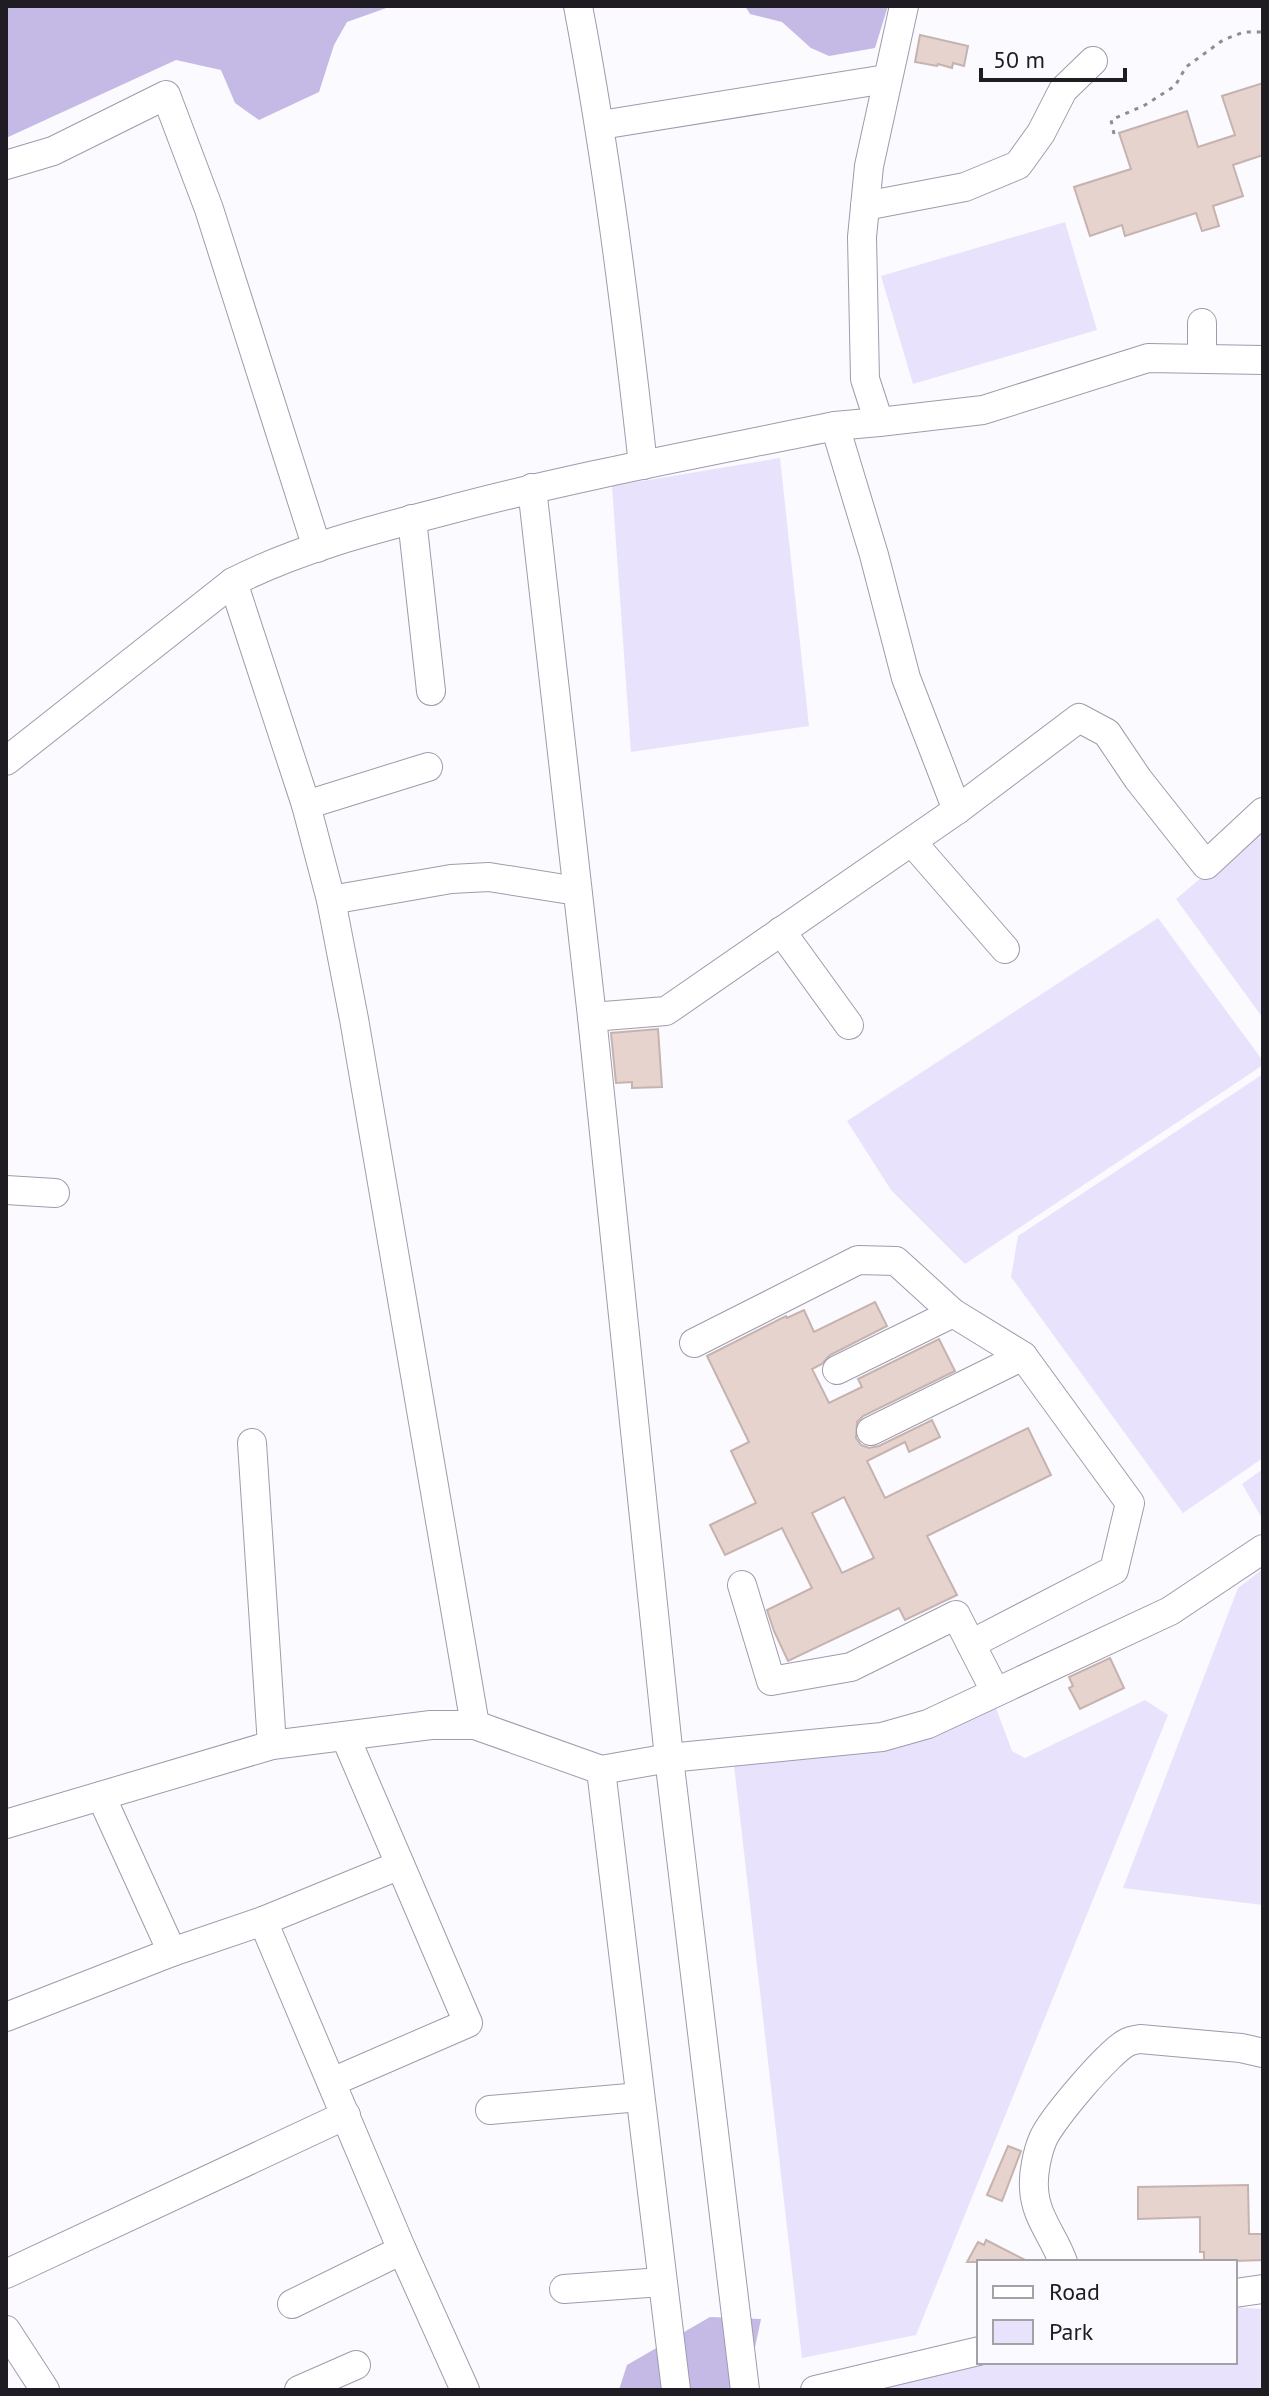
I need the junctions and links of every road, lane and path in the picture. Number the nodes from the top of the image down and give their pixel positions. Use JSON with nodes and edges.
{"nodes":[{"id":1,"x":578,"y":6,"type":"edge"},
{"id":2,"x":904,"y":6,"type":"edge"},
{"id":3,"x":1263,"y":32,"type":"edge"},
{"id":4,"x":1093,"y":61,"type":"dead end"},
{"id":5,"x":886,"y":79,"type":"junction"},
{"id":6,"x":601,"y":125,"type":"junction"},
{"id":7,"x":1114,"y":134,"type":"dead end"},
{"id":8,"x":6,"y":165,"type":"edge"},
{"id":9,"x":865,"y":206,"type":"junction"},
{"id":10,"x":1202,"y":323,"type":"dead end"},
{"id":11,"x":1202,"y":358,"type":"junction"},
{"id":12,"x":1263,"y":360,"type":"edge"},
{"id":13,"x":879,"y":422,"type":"junction"},
{"id":14,"x":835,"y":426,"type":"junction"},
{"id":15,"x":643,"y":465,"type":"junction"},
{"id":16,"x":532,"y":488,"type":"junction"},
{"id":17,"x":412,"y":519,"type":"junction"},
{"id":18,"x":317,"y":548,"type":"junction"},
{"id":19,"x":233,"y":582,"type":"junction"},
{"id":20,"x":431,"y":691,"type":"dead end"},
{"id":21,"x":6,"y":761,"type":"edge"},
{"id":22,"x":428,"y":767,"type":"dead end"},
{"id":23,"x":306,"y":805,"type":"junction"},
{"id":24,"x":957,"y":810,"type":"junction"},
{"id":25,"x":1263,"y":812,"type":"edge"},
{"id":26,"x":912,"y":842,"type":"junction"},
{"id":27,"x":577,"y":891,"type":"junction"},
{"id":28,"x":331,"y":900,"type":"junction"},
{"id":29,"x":781,"y":931,"type":"junction"},
{"id":30,"x":1005,"y":949,"type":"dead end"},
{"id":31,"x":592,"y":1017,"type":"junction"},
{"id":32,"x":849,"y":1025,"type":"dead end"},
{"id":33,"x":6,"y":1190,"type":"edge"},
{"id":34,"x":55,"y":1193,"type":"dead end"},
{"id":35,"x":953,"y":1313,"type":"junction"},
{"id":36,"x":694,"y":1343,"type":"dead end"},
{"id":37,"x":1023,"y":1356,"type":"junction"},
{"id":38,"x":837,"y":1370,"type":"dead end"},
{"id":39,"x":871,"y":1431,"type":"dead end"},
{"id":40,"x":252,"y":1443,"type":"dead end"},
{"id":41,"x":1263,"y":1549,"type":"edge"},
{"id":42,"x":742,"y":1585,"type":"dead end"},
{"id":43,"x":971,"y":1644,"type":"junction"},
{"id":44,"x":995,"y":1691,"type":"junction"},
{"id":45,"x":475,"y":1725,"type":"junction"},
{"id":46,"x":345,"y":1736,"type":"junction"},
{"id":47,"x":272,"y":1745,"type":"junction"},
{"id":48,"x":669,"y":1758,"type":"junction"},
{"id":49,"x":601,"y":1770,"type":"junction"},
{"id":50,"x":101,"y":1796,"type":"junction"},
{"id":51,"x":6,"y":1824,"type":"edge"},
{"id":52,"x":400,"y":1865,"type":"junction"},
{"id":53,"x":263,"y":1921,"type":"junction"},
{"id":54,"x":172,"y":1952,"type":"junction"},
{"id":55,"x":6,"y":2017,"type":"edge"},
{"id":56,"x":1263,"y":2053,"type":"edge"},
{"id":57,"x":332,"y":2082,"type":"junction"},
{"id":58,"x":640,"y":2097,"type":"junction"},
{"id":59,"x":490,"y":2110,"type":"dead end"},
{"id":60,"x":346,"y":2115,"type":"junction"},
{"id":61,"x":402,"y":2250,"type":"junction"},
{"id":62,"x":1062,"y":2260,"type":"edge"},
{"id":63,"x":6,"y":2274,"type":"edge"},
{"id":64,"x":662,"y":2282,"type":"junction"},
{"id":65,"x":564,"y":2289,"type":"dead end"},
{"id":66,"x":1263,"y":2289,"type":"edge"},
{"id":67,"x":1237,"y":2293,"type":"edge"},
{"id":68,"x":292,"y":2304,"type":"dead end"},
{"id":69,"x":6,"y":2330,"type":"edge"},
{"id":70,"x":977,"y":2351,"type":"edge"},
{"id":71,"x":356,"y":2365,"type":"dead end"},
{"id":72,"x":45,"y":2390,"type":"edge"},
{"id":73,"x":299,"y":2390,"type":"edge"},
{"id":74,"x":465,"y":2390,"type":"edge"},
{"id":75,"x":676,"y":2390,"type":"edge"},
{"id":76,"x":745,"y":2390,"type":"edge"},
{"id":77,"x":815,"y":2390,"type":"edge"}],
"edges":[{"from":1,"to":6,"type":"street"},
{"from":2,"to":5,"type":"street"},
{"from":3,"to":7,"type":"path"},
{"from":4,"to":9,"type":"street"},
{"from":5,"to":6,"type":"street"},
{"from":5,"to":9,"type":"street"},
{"from":6,"to":15,"type":"street"},
{"from":8,"to":18,"type":"street"},
{"from":9,"to":13,"type":"street"},
{"from":10,"to":11,"type":"street"},
{"from":11,"to":12,"type":"street"},
{"from":11,"to":13,"type":"street"},
{"from":13,"to":14,"type":"street"},
{"from":14,"to":15,"type":"street"},
{"from":14,"to":24,"type":"street"},
{"from":15,"to":16,"type":"street"},
{"from":16,"to":17,"type":"street"},
{"from":16,"to":27,"type":"street"},
{"from":17,"to":18,"type":"street"},
{"from":17,"to":20,"type":"street"},
{"from":18,"to":19,"type":"street"},
{"from":19,"to":21,"type":"street"},
{"from":19,"to":23,"type":"street"},
{"from":22,"to":23,"type":"street"},
{"from":23,"to":28,"type":"street"},
{"from":24,"to":25,"type":"street"},
{"from":24,"to":26,"type":"street"},
{"from":26,"to":29,"type":"street"},
{"from":26,"to":30,"type":"street"},
{"from":27,"to":28,"type":"street"},
{"from":27,"to":31,"type":"street"},
{"from":28,"to":45,"type":"street"},
{"from":29,"to":31,"type":"street"},
{"from":29,"to":32,"type":"street"},
{"from":31,"to":48,"type":"street"},
{"from":33,"to":34,"type":"street"},
{"from":35,"to":36,"type":"street"},
{"from":35,"to":37,"type":"street"},
{"from":35,"to":38,"type":"street"},
{"from":37,"to":39,"type":"street"},
{"from":37,"to":43,"type":"street"},
{"from":40,"to":47,"type":"street"},
{"from":41,"to":44,"type":"street"},
{"from":42,"to":43,"type":"street"},
{"from":43,"to":44,"type":"street"},
{"from":44,"to":48,"type":"street"},
{"from":45,"to":46,"type":"street"},
{"from":45,"to":49,"type":"street"},
{"from":46,"to":47,"type":"street"},
{"from":46,"to":52,"type":"street"},
{"from":47,"to":50,"type":"street"},
{"from":48,"to":49,"type":"street"},
{"from":48,"to":76,"type":"street"},
{"from":49,"to":58,"type":"street"},
{"from":50,"to":51,"type":"street"},
{"from":50,"to":54,"type":"street"},
{"from":52,"to":53,"type":"street"},
{"from":52,"to":57,"type":"street"},
{"from":53,"to":54,"type":"street"},
{"from":53,"to":57,"type":"street"},
{"from":54,"to":55,"type":"street"},
{"from":56,"to":62,"type":"street"},
{"from":57,"to":60,"type":"street"},
{"from":58,"to":59,"type":"street"},
{"from":58,"to":64,"type":"street"},
{"from":60,"to":61,"type":"street"},
{"from":60,"to":63,"type":"street"},
{"from":61,"to":68,"type":"street"},
{"from":61,"to":74,"type":"street"},
{"from":64,"to":65,"type":"street"},
{"from":64,"to":75,"type":"street"},
{"from":66,"to":67,"type":"street"},
{"from":69,"to":72,"type":"street"},
{"from":70,"to":77,"type":"street"},
{"from":71,"to":73,"type":"street"}]}
